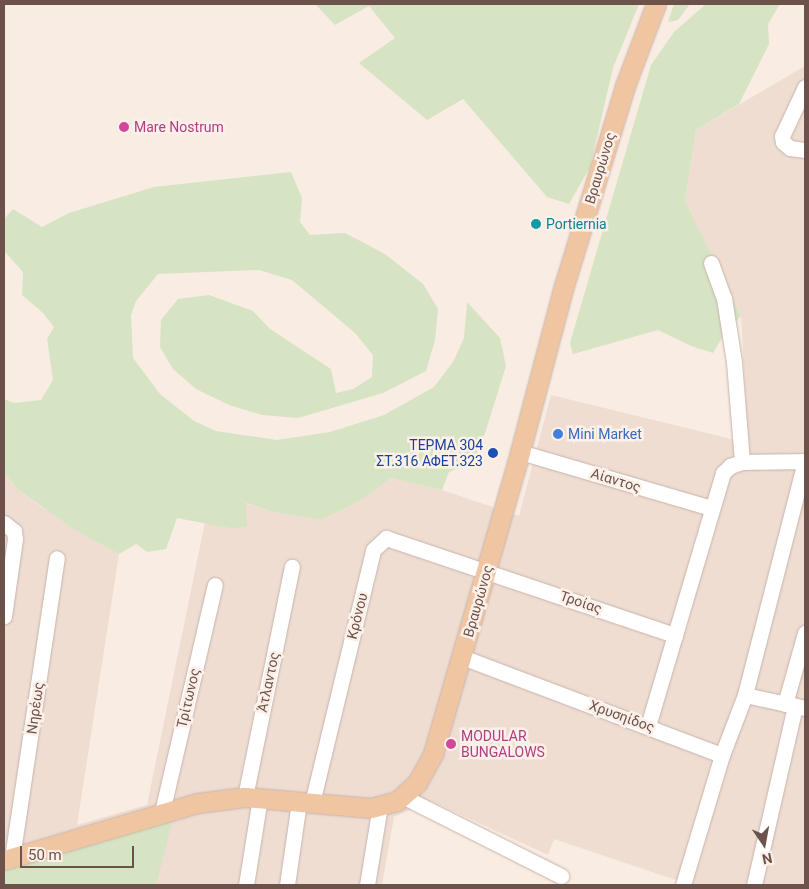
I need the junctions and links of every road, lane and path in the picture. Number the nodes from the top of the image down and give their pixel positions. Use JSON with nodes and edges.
{"nodes":[{"id":1,"x":656,"y":4,"type":"edge"},
{"id":2,"x":805,"y":87,"type":"edge"},
{"id":3,"x":805,"y":150,"type":"edge"},
{"id":4,"x":711,"y":263,"type":"dead end"},
{"id":5,"x":520,"y":452,"type":"junction"},
{"id":6,"x":805,"y":461,"type":"edge"},
{"id":7,"x":742,"y":462,"type":"junction"},
{"id":8,"x":711,"y":508,"type":"junction"},
{"id":9,"x":4,"y":523,"type":"edge"},
{"id":10,"x":57,"y":558,"type":"dead end"},
{"id":11,"x":292,"y":567,"type":"dead end"},
{"id":12,"x":487,"y":569,"type":"junction"},
{"id":13,"x":215,"y":585,"type":"dead end"},
{"id":14,"x":4,"y":616,"type":"edge"},
{"id":15,"x":805,"y":633,"type":"edge"},
{"id":16,"x":675,"y":635,"type":"junction"},
{"id":17,"x":462,"y":658,"type":"junction"},
{"id":18,"x":745,"y":695,"type":"junction"},
{"id":19,"x":795,"y":706,"type":"edge"},
{"id":20,"x":648,"y":726,"type":"junction"},
{"id":21,"x":722,"y":755,"type":"junction"},
{"id":22,"x":252,"y":797,"type":"junction"},
{"id":23,"x":404,"y":797,"type":"junction"},
{"id":24,"x":306,"y":803,"type":"junction"},
{"id":25,"x":380,"y":806,"type":"junction"},
{"id":26,"x":162,"y":812,"type":"junction"},
{"id":27,"x":8,"y":859,"type":"edge"},
{"id":28,"x":561,"y":876,"type":"dead end"},
{"id":29,"x":246,"y":885,"type":"edge"},
{"id":30,"x":287,"y":885,"type":"edge"},
{"id":31,"x":367,"y":885,"type":"edge"},
{"id":32,"x":684,"y":885,"type":"edge"},
{"id":33,"x":754,"y":885,"type":"edge"}],
"edges":[{"from":1,"to":5,"type":"main road","name":"Βραυρώνος"},
{"from":2,"to":3,"type":"street"},
{"from":4,"to":7,"type":"street"},
{"from":5,"to":8,"type":"street","name":"Αίαντος"},
{"from":5,"to":12,"type":"main road","name":"Βραυρώνος"},
{"from":6,"to":7,"type":"street"},
{"from":6,"to":18,"type":"street"},
{"from":7,"to":8,"type":"street"},
{"from":8,"to":16,"type":"street"},
{"from":9,"to":14,"type":"street"},
{"from":10,"to":27,"type":"street","name":"Νηρέως"},
{"from":11,"to":22,"type":"street","name":"Άτλαντος"},
{"from":12,"to":16,"type":"street","name":"Τροίας"},
{"from":12,"to":17,"type":"main road","name":"Βραυρώνος"},
{"from":12,"to":24,"type":"street","name":"Κρόνου"},
{"from":13,"to":26,"type":"street","name":"Τρίτωνος"},
{"from":15,"to":19,"type":"street"},
{"from":16,"to":20,"type":"street"},
{"from":17,"to":20,"type":"street","name":"Χρυσηίδος"},
{"from":17,"to":23,"type":"main road","name":"Βραυρώνος"},
{"from":18,"to":19,"type":"street"},
{"from":18,"to":21,"type":"street"},
{"from":19,"to":33,"type":"street"},
{"from":20,"to":21,"type":"street","name":"Χρυσηίδος"},
{"from":21,"to":32,"type":"street"},
{"from":22,"to":24,"type":"main road","name":"Βραυρώνος"},
{"from":22,"to":26,"type":"main road","name":"Βραυρώνος"},
{"from":22,"to":29,"type":"street","name":"Άτλαντος"},
{"from":23,"to":25,"type":"main road","name":"Βραυρώνος"},
{"from":23,"to":28,"type":"street"},
{"from":24,"to":25,"type":"main road","name":"Βραυρώνος"},
{"from":24,"to":30,"type":"street"},
{"from":25,"to":31,"type":"street"},
{"from":26,"to":27,"type":"main road","name":"Βραυρώνος"}]}
